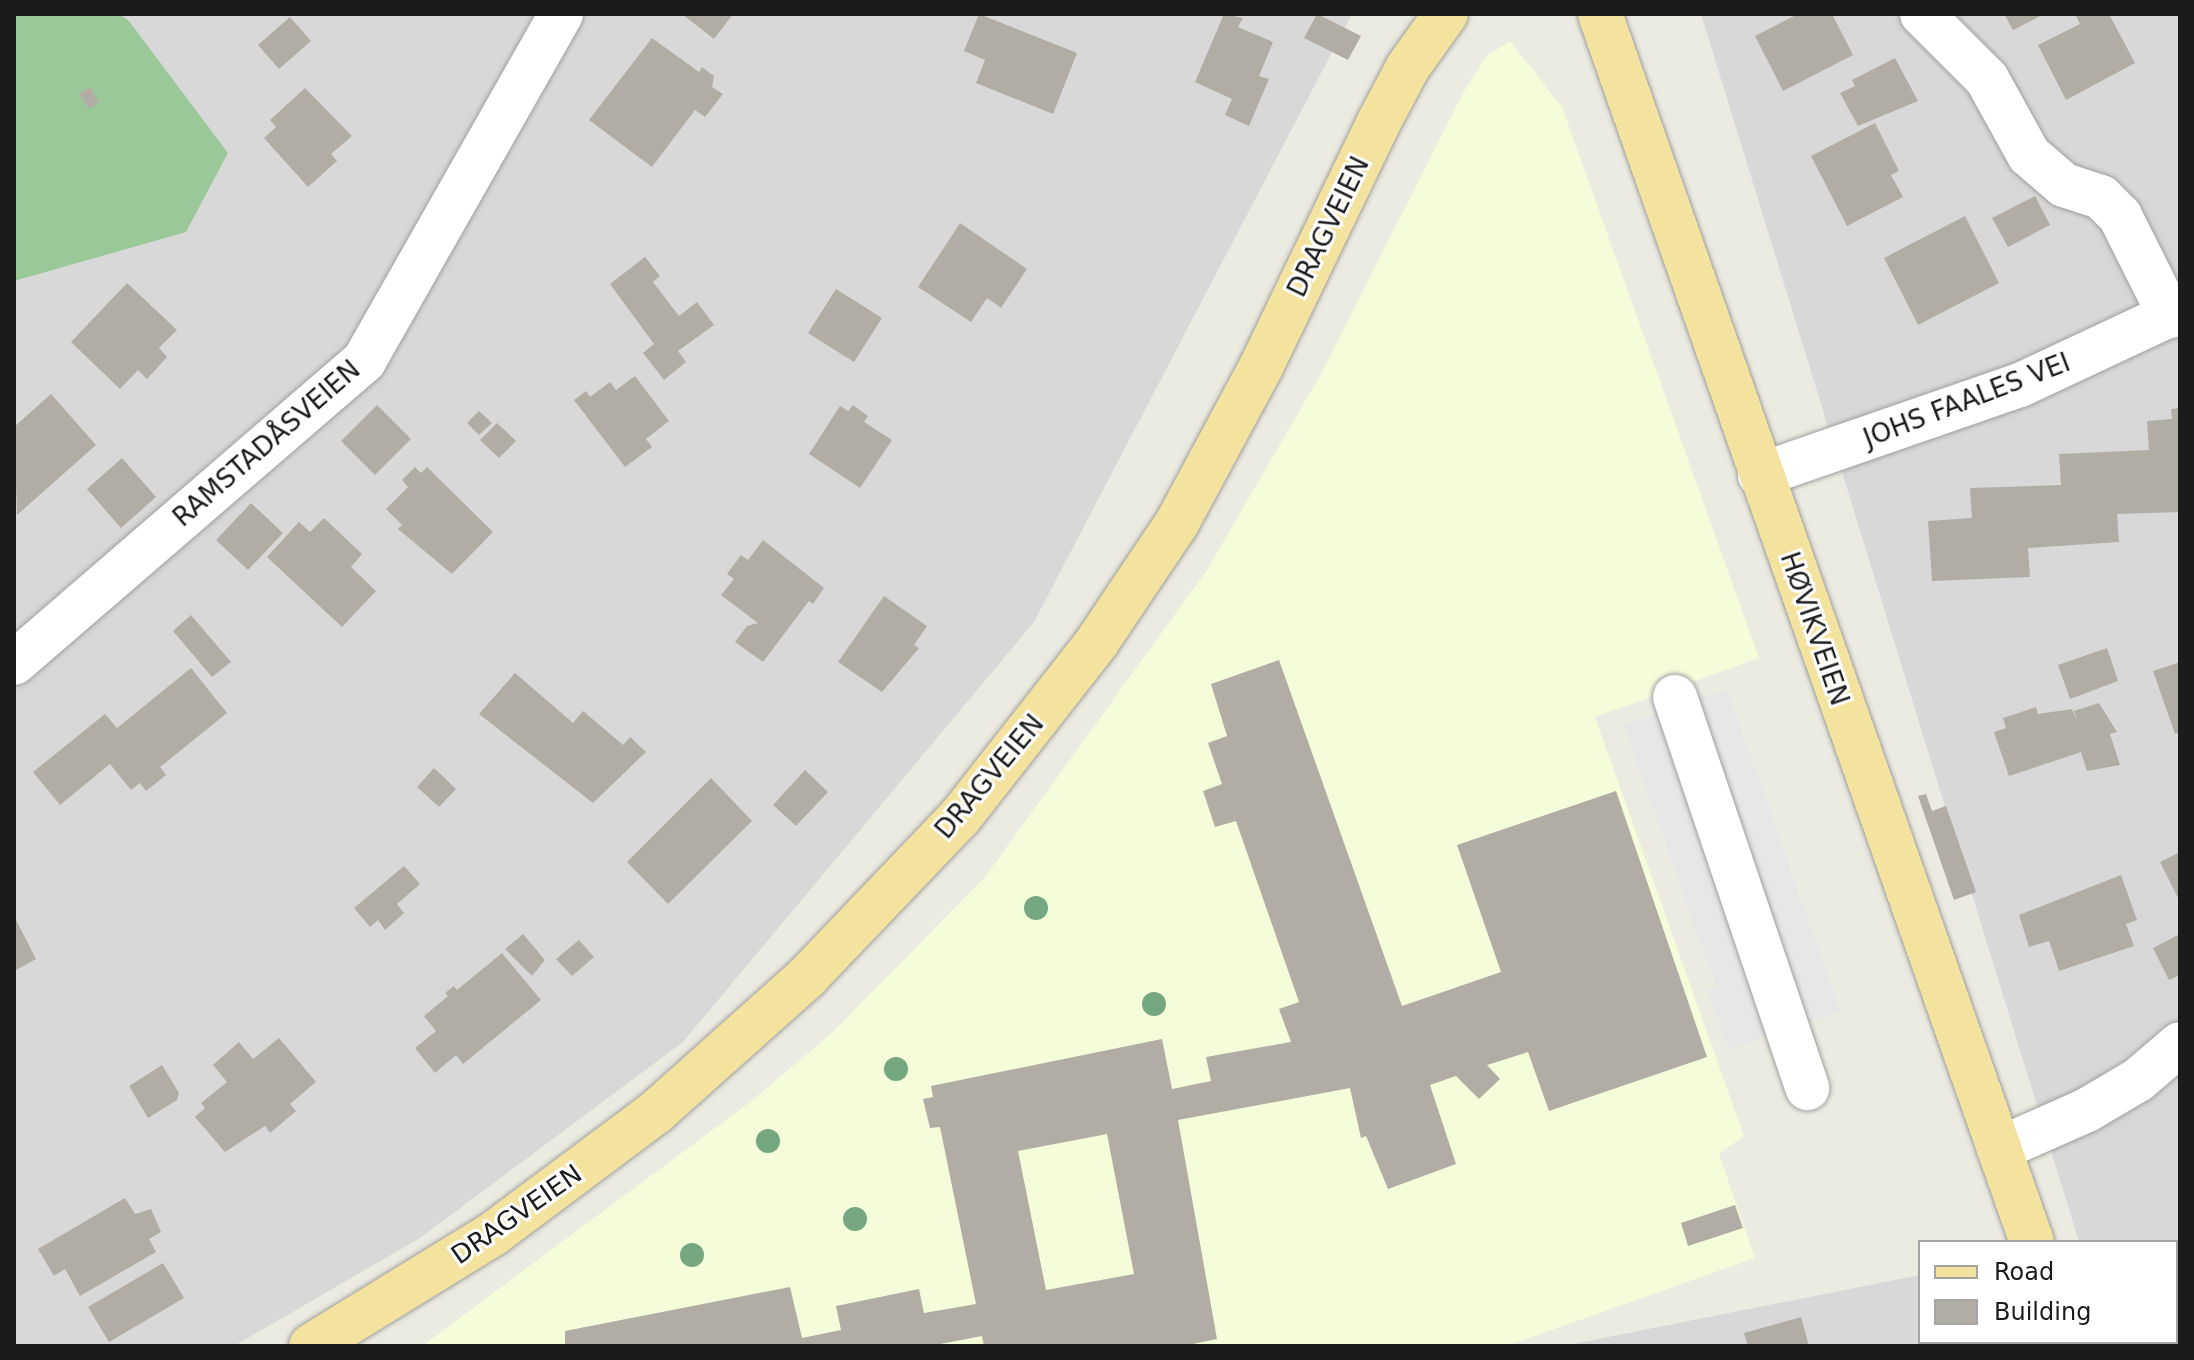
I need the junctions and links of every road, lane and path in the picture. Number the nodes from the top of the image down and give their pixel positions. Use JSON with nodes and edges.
{"nodes":[{"id":1,"x":561,"y":14,"type":"edge"},
{"id":2,"x":1446,"y":14,"type":"edge"},
{"id":3,"x":1600,"y":14,"type":"edge"},
{"id":4,"x":1922,"y":14,"type":"edge"},
{"id":5,"x":2175,"y":313,"type":"edge"},
{"id":6,"x":1760,"y":475,"type":"junction"},
{"id":7,"x":14,"y":663,"type":"edge"},
{"id":8,"x":1675,"y":697,"type":"dead end"},
{"id":9,"x":2180,"y":1044,"type":"edge"},
{"id":10,"x":1807,"y":1088,"type":"dead end"},
{"id":11,"x":1999,"y":1149,"type":"junction"},
{"id":12,"x":2031,"y":1240,"type":"edge"},
{"id":13,"x":311,"y":1346,"type":"edge"}],
"edges":[{"from":1,"to":7,"type":"street","name":"RAMSTADÅSVEIEN"},
{"from":2,"to":13,"type":"main road","name":"DRAGVEIEN"},
{"from":3,"to":6,"type":"main road","name":"HØVIKVEIEN"},
{"from":4,"to":5,"type":"street","name":"JOHS FAALES VEI"},
{"from":5,"to":6,"type":"street","name":"JOHS FAALES VEI"},
{"from":6,"to":11,"type":"main road","name":"HØVIKVEIEN"},
{"from":8,"to":10,"type":"street"},
{"from":9,"to":11,"type":"street"},
{"from":11,"to":12,"type":"main road","name":"HØVIKVEIEN"}]}
